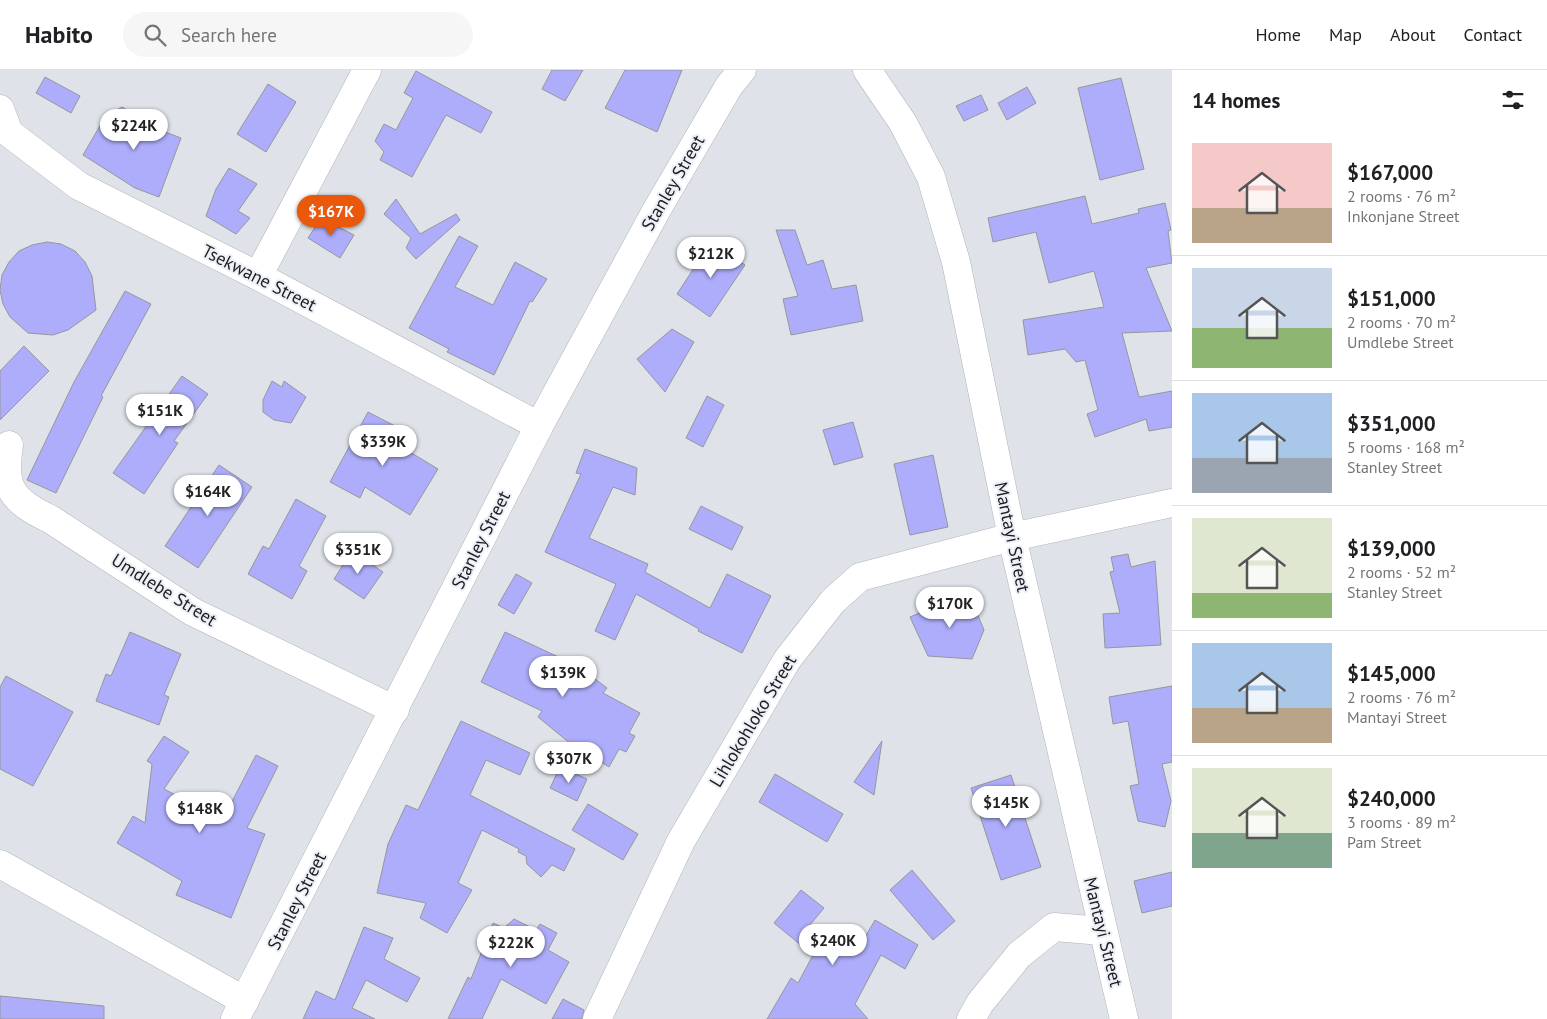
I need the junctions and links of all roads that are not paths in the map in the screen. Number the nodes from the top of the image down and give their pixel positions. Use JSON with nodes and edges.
{"nodes":[{"id":1,"x":367,"y":70,"type":"edge"},
{"id":2,"x":742,"y":70,"type":"edge"},
{"id":3,"x":867,"y":70,"type":"edge"},
{"id":4,"x":0,"y":109,"type":"edge"},
{"id":5,"x":258,"y":276,"type":"junction"},
{"id":6,"x":539,"y":426,"type":"junction"},
{"id":7,"x":9,"y":445,"type":"dead end"},
{"id":8,"x":1172,"y":503,"type":"edge"},
{"id":9,"x":1012,"y":537,"type":"junction"},
{"id":10,"x":395,"y":710,"type":"junction"},
{"id":11,"x":0,"y":864,"type":"edge"},
{"id":12,"x":1102,"y":931,"type":"junction"},
{"id":13,"x":240,"y":1010,"type":"edge"},
{"id":14,"x":597,"y":1019,"type":"edge"},
{"id":15,"x":971,"y":1019,"type":"edge"},
{"id":16,"x":1124,"y":1019,"type":"edge"}],
"edges":[{"from":1,"to":5,"type":"street"},
{"from":2,"to":6,"type":"street","name":"Stanley Street"},
{"from":3,"to":9,"type":"street","name":"Mantayi Street"},
{"from":4,"to":5,"type":"street","name":"Tsekwane Street"},
{"from":5,"to":6,"type":"street","name":"Tsekwane Street"},
{"from":6,"to":10,"type":"street","name":"Stanley Street"},
{"from":7,"to":10,"type":"street","name":"Umdlebe Street"},
{"from":8,"to":9,"type":"street","name":"Lihlokohloko Street"},
{"from":9,"to":12,"type":"street","name":"Mantayi Street"},
{"from":9,"to":14,"type":"street","name":"Lihlokohloko Street"},
{"from":10,"to":13,"type":"street","name":"Stanley Street"},
{"from":11,"to":13,"type":"street"},
{"from":12,"to":15,"type":"street"},
{"from":12,"to":16,"type":"street","name":"Mantayi Street"}]}
